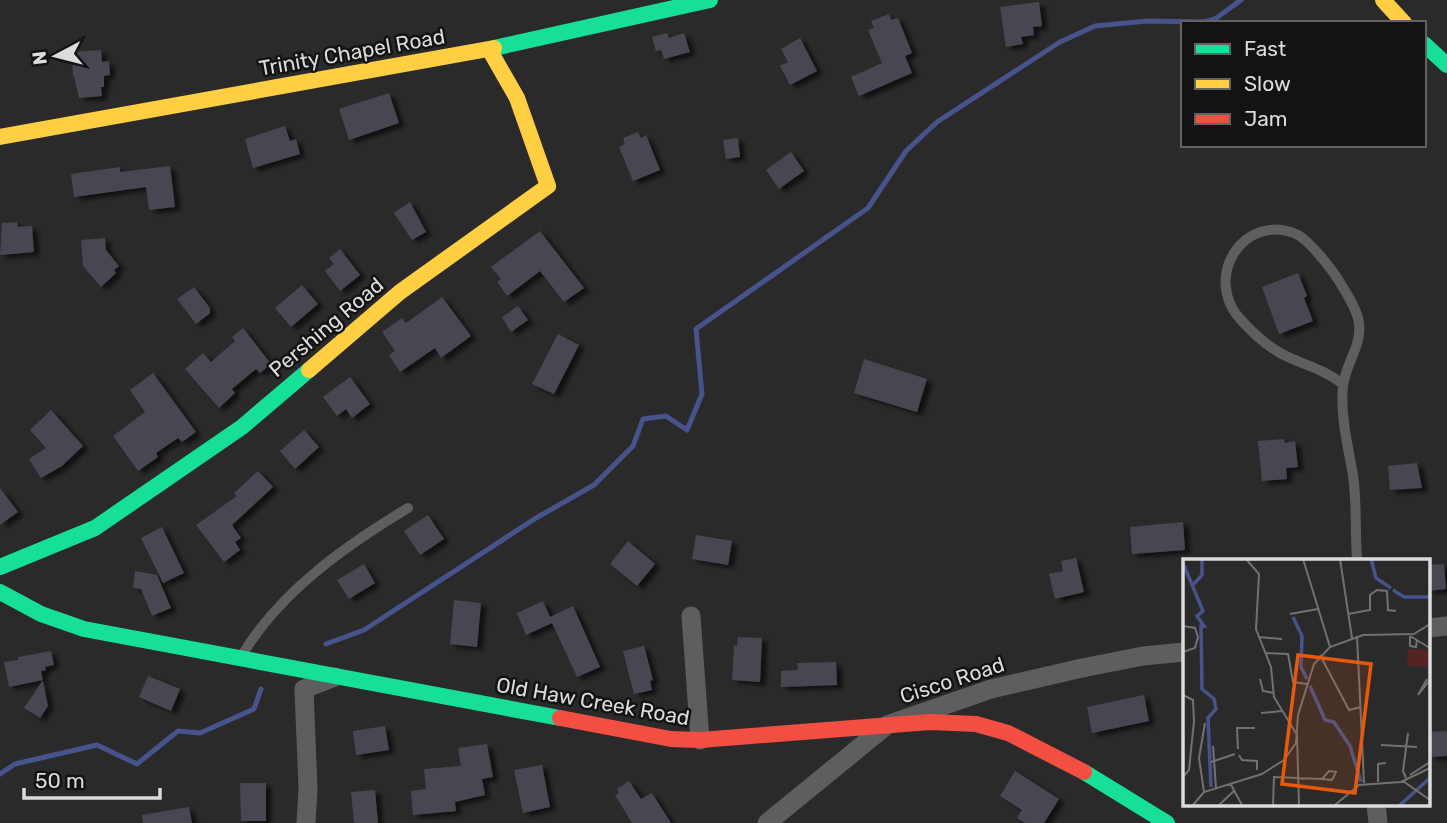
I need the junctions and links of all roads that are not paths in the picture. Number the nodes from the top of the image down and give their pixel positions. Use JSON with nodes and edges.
{"nodes":[{"id":1,"x":710,"y":0,"type":"edge"},
{"id":2,"x":1383,"y":0,"type":"edge"},
{"id":3,"x":1402,"y":21,"type":"edge"},
{"id":4,"x":1426,"y":46,"type":"edge"},
{"id":5,"x":489,"y":49,"type":"junction"},
{"id":6,"x":1447,"y":65,"type":"edge"},
{"id":7,"x":0,"y":137,"type":"edge"},
{"id":8,"x":1343,"y":384,"type":"junction"},
{"id":9,"x":408,"y":508,"type":"dead end"},
{"id":10,"x":1357,"y":559,"type":"edge"},
{"id":11,"x":0,"y":567,"type":"edge"},
{"id":12,"x":0,"y":592,"type":"edge"},
{"id":13,"x":691,"y":617,"type":"dead end"},
{"id":14,"x":1183,"y":652,"type":"edge"},
{"id":15,"x":239,"y":658,"type":"junction"},
{"id":16,"x":336,"y":677,"type":"junction"},
{"id":17,"x":887,"y":725,"type":"junction"},
{"id":18,"x":700,"y":740,"type":"junction"},
{"id":19,"x":306,"y":823,"type":"edge"},
{"id":20,"x":767,"y":823,"type":"edge"},
{"id":21,"x":1167,"y":823,"type":"edge"}],
"edges":[{"from":1,"to":5,"type":"street","name":"Trinity Chapel Road"},
{"from":2,"to":3,"type":"street"},
{"from":4,"to":6,"type":"street"},
{"from":5,"to":7,"type":"street","name":"Trinity Chapel Road"},
{"from":5,"to":11,"type":"street","name":"Pershing Road"},
{"from":8,"to":8,"type":"lane"},
{"from":8,"to":10,"type":"lane"},
{"from":9,"to":15,"type":"lane"},
{"from":12,"to":15,"type":"street","name":"Old Haw Creek Road"},
{"from":13,"to":18,"type":"street"},
{"from":14,"to":17,"type":"street","name":"Cisco Road"},
{"from":15,"to":16,"type":"street","name":"Old Haw Creek Road"},
{"from":16,"to":18,"type":"street","name":"Old Haw Creek Road"},
{"from":16,"to":19,"type":"street"},
{"from":17,"to":18,"type":"street","name":"Old Haw Creek Road"},
{"from":17,"to":20,"type":"street","name":"Cisco Road"},
{"from":17,"to":21,"type":"street","name":"Old Haw Creek Road"}]}
